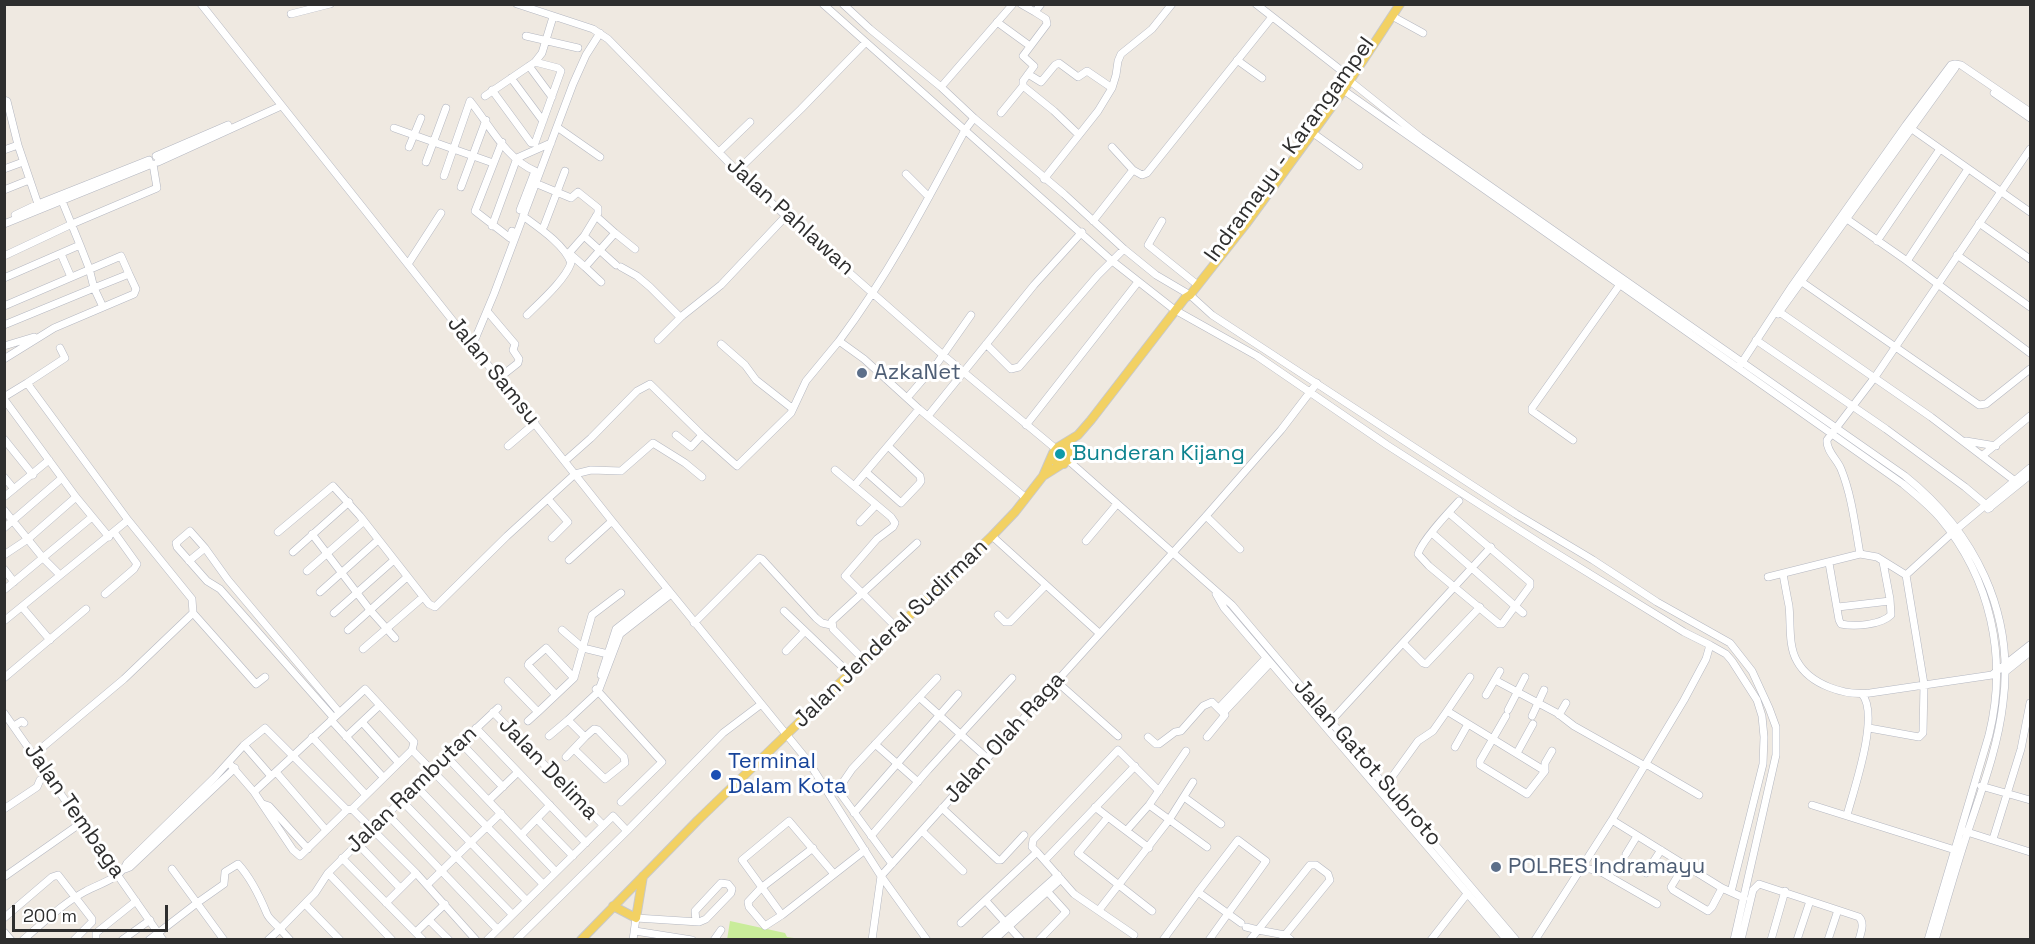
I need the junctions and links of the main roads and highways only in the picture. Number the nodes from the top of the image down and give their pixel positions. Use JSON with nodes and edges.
{"nodes":[{"id":1,"x":1393,"y":4,"type":"edge"},
{"id":2,"x":1400,"y":4,"type":"edge"},
{"id":3,"x":1345,"y":84,"type":"junction"},
{"id":4,"x":1187,"y":295,"type":"junction"},
{"id":5,"x":1078,"y":435,"type":"junction"},
{"id":6,"x":1056,"y":449,"type":"junction"},
{"id":7,"x":1068,"y":461,"type":"junction"},
{"id":8,"x":1043,"y":476,"type":"junction"},
{"id":9,"x":643,"y":876,"type":"junction"},
{"id":10,"x":613,"y":906,"type":"junction"},
{"id":11,"x":581,"y":939,"type":"edge"}],
"edges":[{"from":1,"to":3,"type":"main road","name":"Indramayu - Karangampel"},
{"from":2,"to":3,"type":"main road"},
{"from":3,"to":4,"type":"main road","name":"Indramayu - Karangampel"},
{"from":3,"to":4,"type":"main road","name":"Indramayu - Karangampel"},
{"from":4,"to":5,"type":"main road","name":"Indramayu - Karangampel"},
{"from":5,"to":6,"type":"main road"},
{"from":5,"to":7,"type":"main road"},
{"from":6,"to":7,"type":"main road"},
{"from":6,"to":7,"type":"main road"},
{"from":6,"to":8,"type":"main road"},
{"from":7,"to":8,"type":"main road"},
{"from":8,"to":9,"type":"main road","name":"Jalan Jenderal Sudirman"},
{"from":9,"to":10,"type":"main road","name":"Jalan Jenderal Sudirman"},
{"from":9,"to":10,"type":"main road"},
{"from":10,"to":11,"type":"main road","name":"Jalan Jenderal Sudirman"}]}
